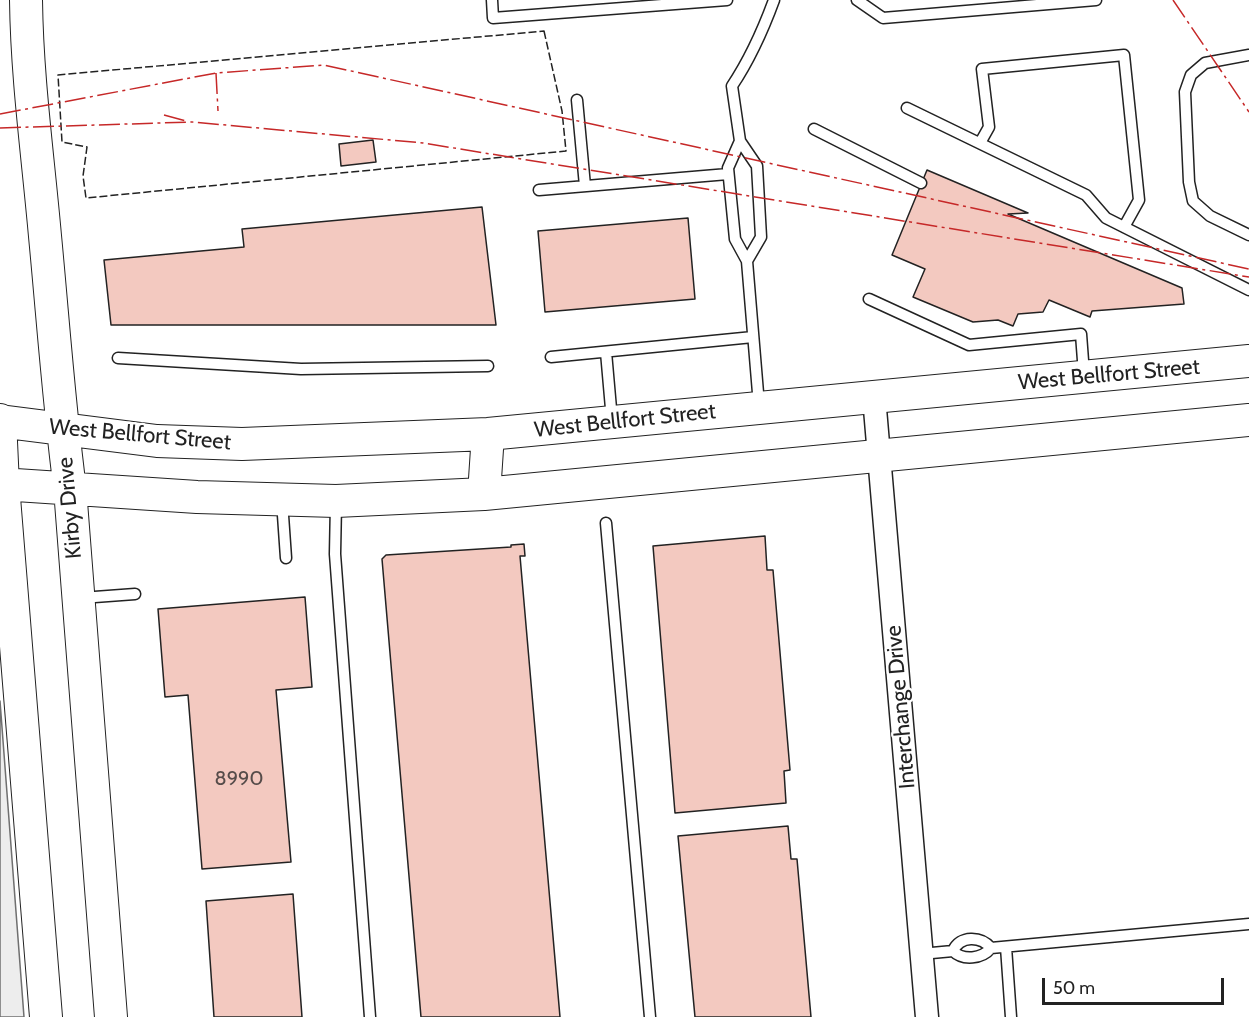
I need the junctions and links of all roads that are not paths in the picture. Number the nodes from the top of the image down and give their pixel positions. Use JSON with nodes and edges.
{"nodes":[{"id":1,"x":26,"y":0,"type":"edge"},
{"id":2,"x":492,"y":0,"type":"edge"},
{"id":3,"x":727,"y":0,"type":"edge"},
{"id":4,"x":774,"y":0,"type":"edge"},
{"id":5,"x":857,"y":0,"type":"edge"},
{"id":6,"x":1095,"y":0,"type":"edge"},
{"id":7,"x":1057,"y":2,"type":"edge"},
{"id":8,"x":1249,"y":55,"type":"edge"},
{"id":9,"x":577,"y":100,"type":"dead end"},
{"id":10,"x":907,"y":108,"type":"dead end"},
{"id":11,"x":814,"y":129,"type":"dead end"},
{"id":12,"x":740,"y":141,"type":"junction"},
{"id":13,"x":980,"y":143,"type":"junction"},
{"id":14,"x":728,"y":174,"type":"junction"},
{"id":15,"x":921,"y":183,"type":"dead end"},
{"id":16,"x":585,"y":186,"type":"junction"},
{"id":17,"x":539,"y":190,"type":"dead end"},
{"id":18,"x":1124,"y":227,"type":"junction"},
{"id":19,"x":1249,"y":235,"type":"edge"},
{"id":20,"x":747,"y":261,"type":"junction"},
{"id":21,"x":1249,"y":290,"type":"edge"},
{"id":22,"x":869,"y":299,"type":"dead end"},
{"id":23,"x":753,"y":337,"type":"junction"},
{"id":24,"x":606,"y":352,"type":"junction"},
{"id":25,"x":551,"y":357,"type":"dead end"},
{"id":26,"x":118,"y":358,"type":"dead end"},
{"id":27,"x":1249,"y":361,"type":"edge"},
{"id":28,"x":488,"y":366,"type":"dead end"},
{"id":29,"x":1085,"y":377,"type":"junction"},
{"id":30,"x":874,"y":397,"type":"junction"},
{"id":31,"x":759,"y":408,"type":"junction"},
{"id":32,"x":1249,"y":420,"type":"edge"},
{"id":33,"x":0,"y":421,"type":"edge"},
{"id":34,"x":612,"y":422,"type":"junction"},
{"id":35,"x":62,"y":430,"type":"junction"},
{"id":36,"x":488,"y":434,"type":"junction"},
{"id":37,"x":879,"y":455,"type":"junction"},
{"id":38,"x":2,"y":485,"type":"edge"},
{"id":39,"x":70,"y":489,"type":"junction"},
{"id":40,"x":484,"y":494,"type":"junction"},
{"id":41,"x":282,"y":500,"type":"junction"},
{"id":42,"x":336,"y":501,"type":"junction"},
{"id":43,"x":606,"y":523,"type":"dead end"},
{"id":44,"x":286,"y":558,"type":"dead end"},
{"id":45,"x":135,"y":594,"type":"dead end"},
{"id":46,"x":78,"y":598,"type":"junction"},
{"id":47,"x":7,"y":617,"type":"edge"},
{"id":48,"x":1249,"y":924,"type":"edge"},
{"id":49,"x":1006,"y":947,"type":"junction"},
{"id":50,"x":991,"y":948,"type":"junction"},
{"id":51,"x":953,"y":951,"type":"junction"},
{"id":52,"x":921,"y":954,"type":"junction"},
{"id":53,"x":46,"y":1017,"type":"edge"},
{"id":54,"x":111,"y":1017,"type":"edge"},
{"id":55,"x":370,"y":1017,"type":"edge"},
{"id":56,"x":650,"y":1017,"type":"edge"},
{"id":57,"x":927,"y":1017,"type":"edge"},
{"id":58,"x":1011,"y":1017,"type":"edge"}],
"edges":[{"from":1,"to":35,"type":"main road","name":"Kirby Drive"},
{"from":2,"to":3,"type":"lane"},
{"from":4,"to":12,"type":"lane"},
{"from":5,"to":7,"type":"lane"},
{"from":6,"to":7,"type":"lane"},
{"from":8,"to":19,"type":"lane"},
{"from":9,"to":16,"type":"lane"},
{"from":10,"to":13,"type":"lane"},
{"from":11,"to":15,"type":"lane"},
{"from":12,"to":14,"type":"lane"},
{"from":12,"to":20,"type":"lane"},
{"from":13,"to":18,"type":"lane"},
{"from":13,"to":18,"type":"lane"},
{"from":14,"to":16,"type":"lane"},
{"from":14,"to":20,"type":"lane"},
{"from":16,"to":17,"type":"lane"},
{"from":18,"to":21,"type":"lane"},
{"from":20,"to":23,"type":"lane"},
{"from":22,"to":29,"type":"lane"},
{"from":23,"to":24,"type":"lane"},
{"from":23,"to":31,"type":"lane"},
{"from":24,"to":25,"type":"lane"},
{"from":24,"to":34,"type":"lane"},
{"from":26,"to":28,"type":"lane"},
{"from":27,"to":29,"type":"main road","name":"West Bellfort Street"},
{"from":29,"to":30,"type":"main road","name":"West Bellfort Street"},
{"from":30,"to":31,"type":"main road","name":"West Bellfort Street"},
{"from":30,"to":37,"type":"street","name":"Interchange Drive"},
{"from":31,"to":34,"type":"main road","name":"West Bellfort Street"},
{"from":32,"to":37,"type":"main road"},
{"from":33,"to":35,"type":"main road","name":"West Bellfort Street"},
{"from":33,"to":38,"type":"main road"},
{"from":34,"to":36,"type":"main road","name":"West Bellfort Street"},
{"from":35,"to":36,"type":"main road","name":"West Bellfort Street"},
{"from":35,"to":39,"type":"main road","name":"Kirby Drive"},
{"from":36,"to":40,"type":"main road"},
{"from":37,"to":40,"type":"main road"},
{"from":37,"to":52,"type":"street","name":"Interchange Drive"},
{"from":38,"to":39,"type":"main road"},
{"from":38,"to":47,"type":"main road"},
{"from":39,"to":41,"type":"main road"},
{"from":39,"to":46,"type":"main road","name":"Kirby Drive"},
{"from":40,"to":42,"type":"main road"},
{"from":41,"to":42,"type":"main road"},
{"from":41,"to":44,"type":"lane"},
{"from":42,"to":55,"type":"lane"},
{"from":43,"to":56,"type":"lane"},
{"from":45,"to":46,"type":"lane"},
{"from":46,"to":54,"type":"main road","name":"Kirby Drive"},
{"from":47,"to":53,"type":"main road"},
{"from":48,"to":49,"type":"lane"},
{"from":49,"to":50,"type":"lane"},
{"from":49,"to":58,"type":"lane"},
{"from":50,"to":51,"type":"lane"},
{"from":50,"to":51,"type":"lane"},
{"from":51,"to":52,"type":"lane"},
{"from":52,"to":57,"type":"street","name":"Interchange Drive"}]}
